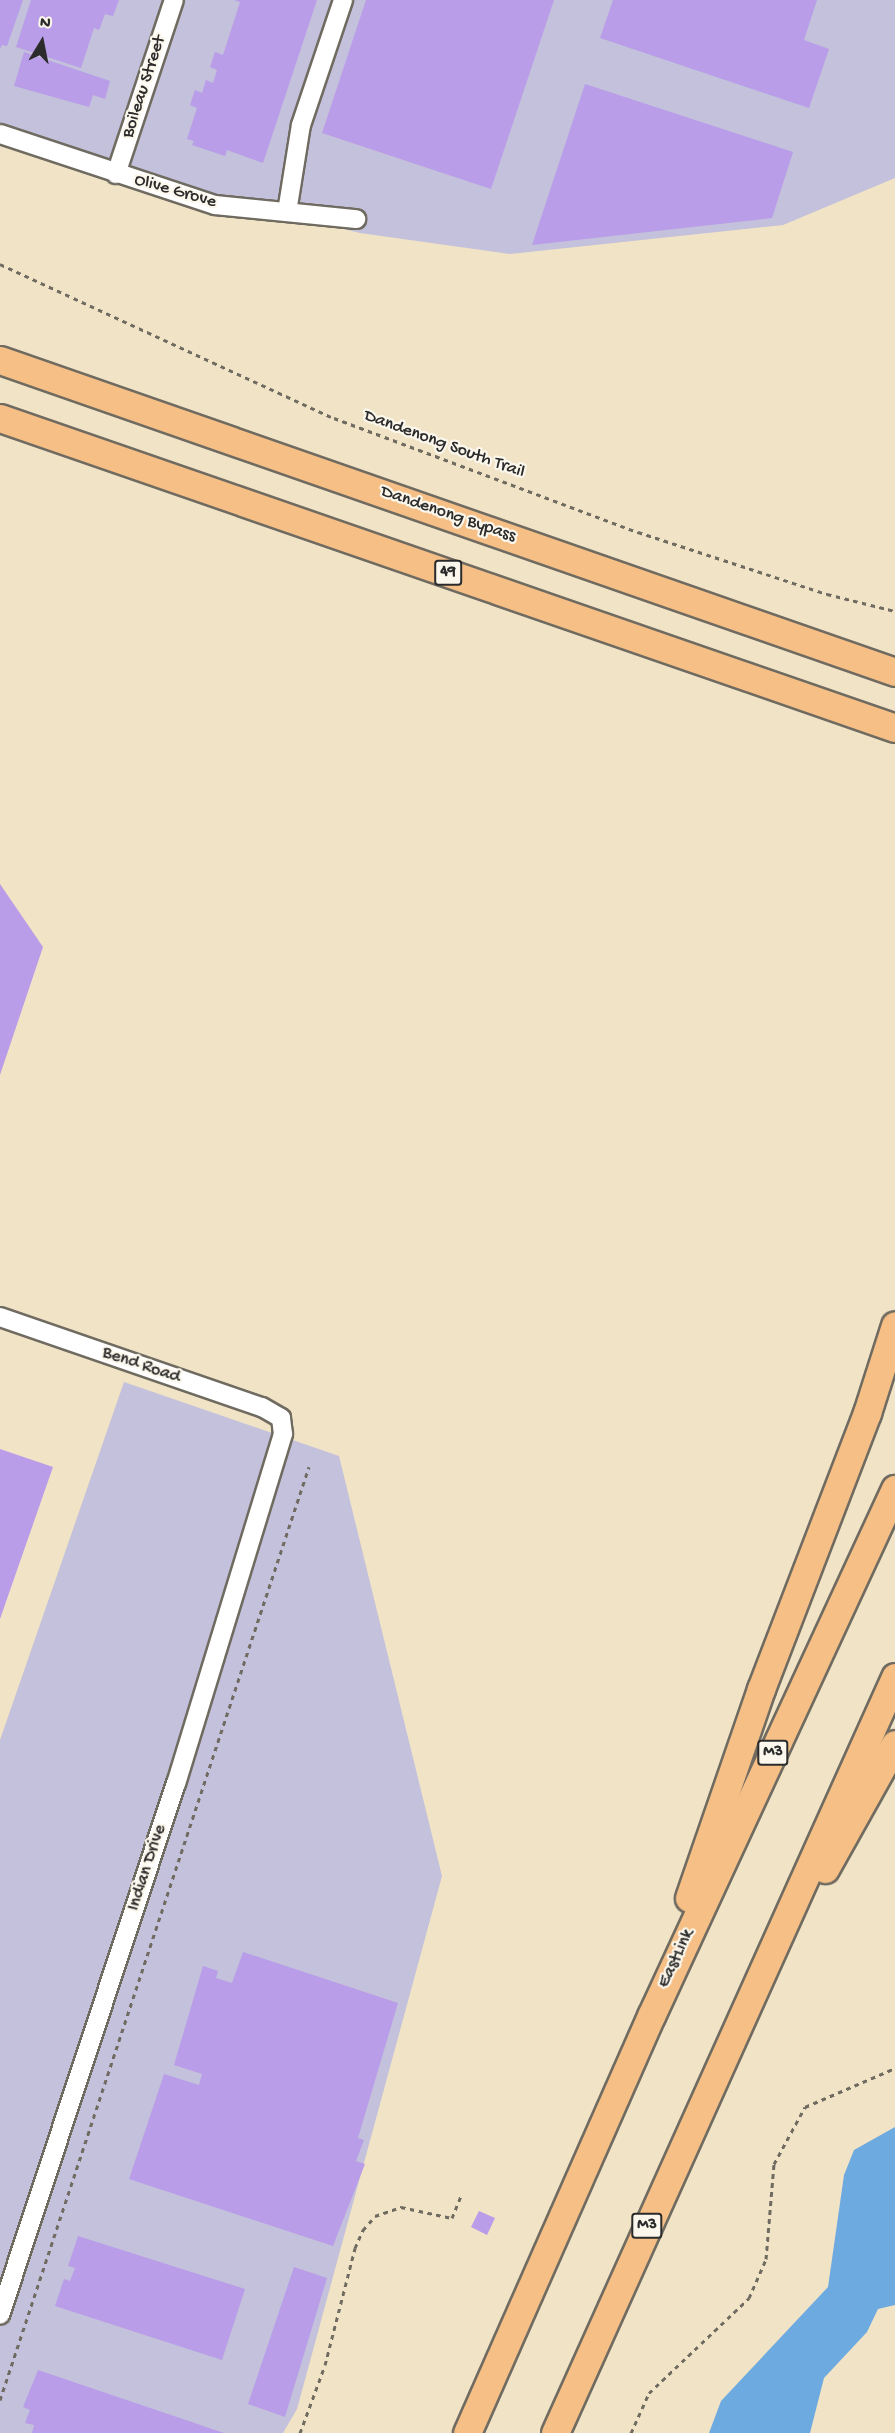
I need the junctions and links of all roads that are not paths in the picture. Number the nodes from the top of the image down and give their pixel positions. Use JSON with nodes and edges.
{"nodes":[{"id":1,"x":174,"y":0,"type":"edge"},
{"id":2,"x":343,"y":0,"type":"edge"},
{"id":3,"x":0,"y":134,"type":"edge"},
{"id":4,"x":116,"y":174,"type":"junction"},
{"id":5,"x":286,"y":212,"type":"junction"},
{"id":6,"x":356,"y":219,"type":"dead end"},
{"id":7,"x":0,"y":360,"type":"edge"},
{"id":8,"x":0,"y":418,"type":"edge"},
{"id":9,"x":744,"y":618,"type":"junction"},
{"id":10,"x":895,"y":660,"type":"edge"},
{"id":11,"x":895,"y":672,"type":"edge"},
{"id":12,"x":895,"y":728,"type":"edge"},
{"id":13,"x":0,"y":1317,"type":"edge"},
{"id":14,"x":895,"y":1325,"type":"edge"},
{"id":15,"x":281,"y":1418,"type":"joint"},
{"id":16,"x":895,"y":1489,"type":"edge"},
{"id":17,"x":895,"y":1677,"type":"edge"},
{"id":18,"x":895,"y":1744,"type":"edge"},
{"id":19,"x":651,"y":2016,"type":"junction"},
{"id":20,"x":740,"y":2019,"type":"junction"},
{"id":21,"x":556,"y":2229,"type":"junction"},
{"id":22,"x":0,"y":2315,"type":"edge"},
{"id":23,"x":454,"y":2433,"type":"edge"},
{"id":24,"x":467,"y":2433,"type":"edge"},
{"id":25,"x":555,"y":2433,"type":"edge"}],
"edges":[{"from":1,"to":4,"type":"street","name":"Boileau Street"},
{"from":2,"to":5,"type":"street"},
{"from":3,"to":4,"type":"street","name":"Olive Grove"},
{"from":4,"to":5,"type":"street","name":"Olive Grove"},
{"from":5,"to":6,"type":"street","name":"Olive Grove"},
{"from":7,"to":9,"type":"highway","name":"Dandenong Bypass"},
{"from":8,"to":12,"type":"highway","number":"49"},
{"from":9,"to":10,"type":"highway"},
{"from":9,"to":11,"type":"highway","name":"Dandenong Bypass"},
{"from":13,"to":15,"type":"street","name":"Bend Road"},
{"from":14,"to":19,"type":"highway"},
{"from":15,"to":22,"type":"street","name":"Indian Drive"},
{"from":16,"to":19,"type":"highway","name":"EastLink","number":"M3"},
{"from":17,"to":20,"type":"highway","number":"M3"},
{"from":18,"to":20,"type":"highway"},
{"from":19,"to":21,"type":"highway","name":"EastLink","number":"M3"},
{"from":20,"to":25,"type":"highway","number":"M3"},
{"from":21,"to":23,"type":"highway"},
{"from":21,"to":24,"type":"highway","name":"EastLink","number":"M3"}]}
